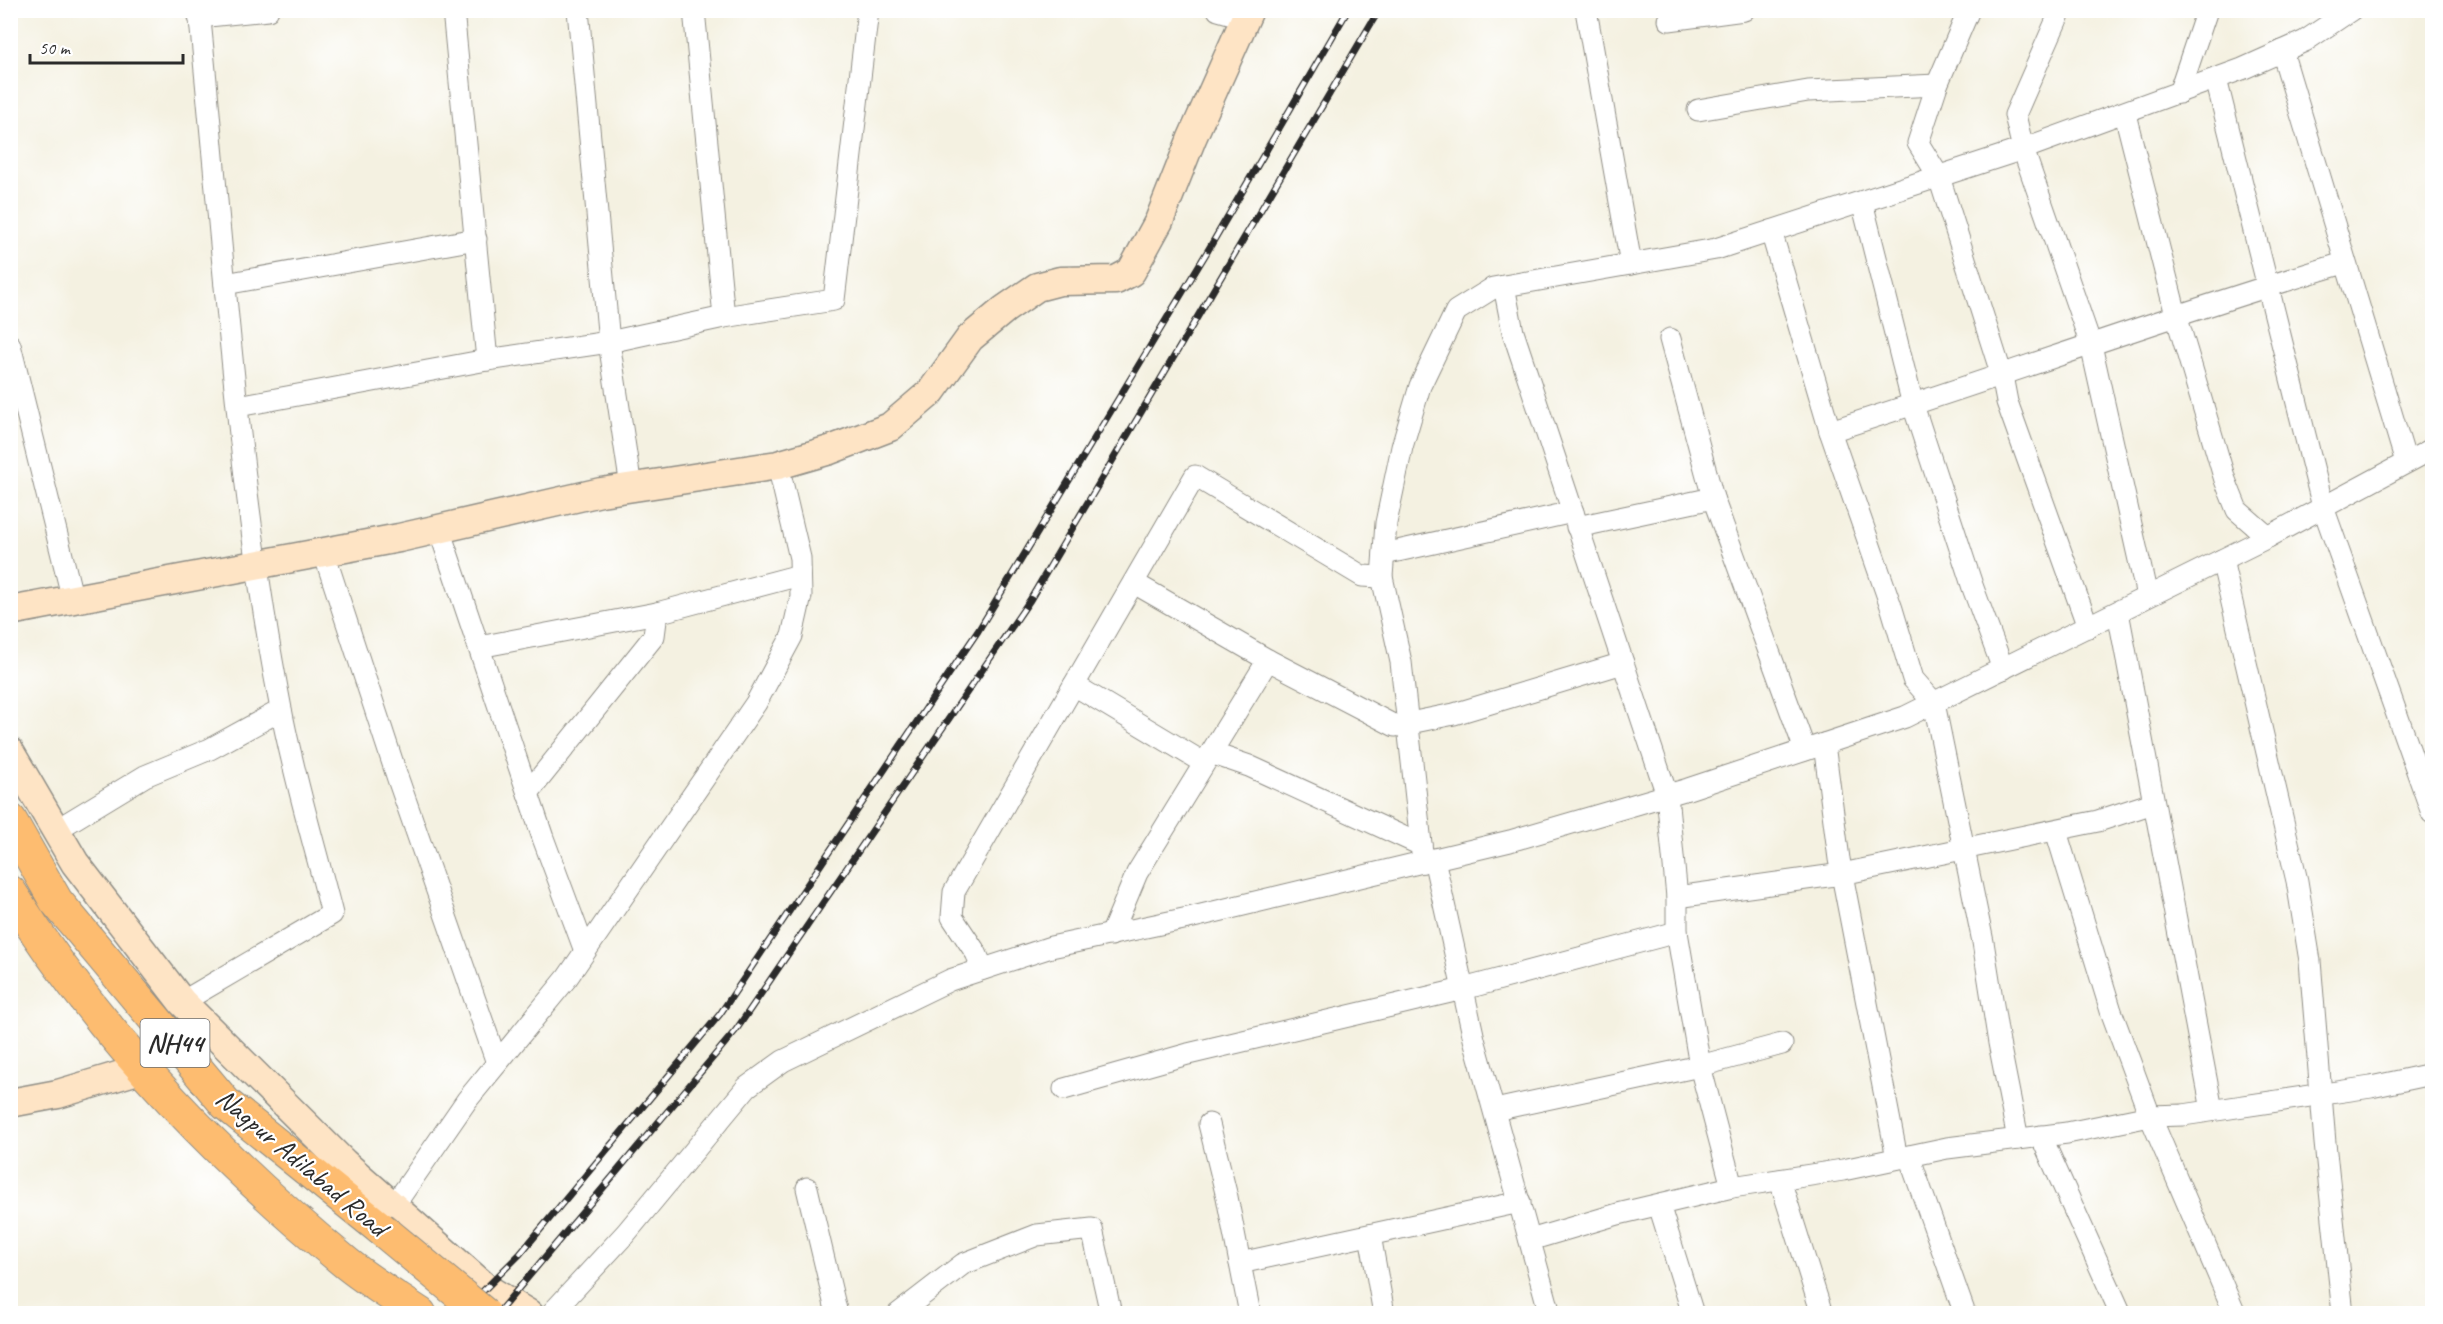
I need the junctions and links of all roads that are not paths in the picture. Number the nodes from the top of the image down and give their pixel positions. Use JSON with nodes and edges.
{"nodes":[{"id":1,"x":268,"y":10,"type":"edge"},
{"id":2,"x":453,"y":10,"type":"edge"},
{"id":3,"x":578,"y":10,"type":"edge"},
{"id":4,"x":694,"y":10,"type":"edge"},
{"id":5,"x":868,"y":10,"type":"edge"},
{"id":6,"x":1218,"y":10,"type":"edge"},
{"id":7,"x":1586,"y":10,"type":"edge"},
{"id":8,"x":1744,"y":10,"type":"edge"},
{"id":9,"x":1968,"y":10,"type":"edge"},
{"id":10,"x":2061,"y":10,"type":"edge"},
{"id":11,"x":2207,"y":10,"type":"edge"},
{"id":12,"x":2351,"y":10,"type":"edge"},
{"id":13,"x":199,"y":14,"type":"edge"},
{"id":14,"x":1247,"y":14,"type":"edge"},
{"id":15,"x":1669,"y":20,"type":"dead end"},
{"id":16,"x":2282,"y":51,"type":"junction"},
{"id":17,"x":2216,"y":79,"type":"junction"},
{"id":18,"x":1937,"y":86,"type":"junction"},
{"id":19,"x":2179,"y":93,"type":"junction"},
{"id":20,"x":1698,"y":110,"type":"dead end"},
{"id":21,"x":2125,"y":114,"type":"junction"},
{"id":22,"x":2023,"y":149,"type":"junction"},
{"id":23,"x":1939,"y":177,"type":"junction"},
{"id":24,"x":1862,"y":202,"type":"junction"},
{"id":25,"x":1771,"y":231,"type":"junction"},
{"id":26,"x":476,"y":239,"type":"junction"},
{"id":27,"x":2344,"y":263,"type":"junction"},
{"id":28,"x":1631,"y":264,"type":"junction"},
{"id":29,"x":225,"y":284,"type":"junction"},
{"id":30,"x":2268,"y":285,"type":"junction"},
{"id":31,"x":1504,"y":286,"type":"junction"},
{"id":32,"x":2176,"y":315,"type":"junction"},
{"id":33,"x":724,"y":317,"type":"junction"},
{"id":34,"x":1670,"y":339,"type":"dead end"},
{"id":35,"x":609,"y":342,"type":"junction"},
{"id":36,"x":10,"y":345,"type":"edge"},
{"id":37,"x":2091,"y":345,"type":"junction"},
{"id":38,"x":487,"y":360,"type":"junction"},
{"id":39,"x":2002,"y":376,"type":"junction"},
{"id":40,"x":1913,"y":405,"type":"junction"},
{"id":41,"x":238,"y":406,"type":"junction"},
{"id":42,"x":1830,"y":431,"type":"junction"},
{"id":43,"x":2433,"y":450,"type":"edge"},
{"id":44,"x":2406,"y":462,"type":"junction"},
{"id":45,"x":778,"y":465,"type":"junction"},
{"id":46,"x":631,"y":487,"type":"junction"},
{"id":47,"x":1713,"y":498,"type":"junction"},
{"id":48,"x":2323,"y":507,"type":"junction"},
{"id":49,"x":1575,"y":520,"type":"junction"},
{"id":50,"x":439,"y":529,"type":"junction"},
{"id":51,"x":2268,"y":537,"type":"junction"},
{"id":52,"x":324,"y":553,"type":"junction"},
{"id":53,"x":1384,"y":554,"type":"junction"},
{"id":54,"x":2222,"y":560,"type":"junction"},
{"id":55,"x":258,"y":566,"type":"junction"},
{"id":56,"x":800,"y":575,"type":"junction"},
{"id":57,"x":1382,"y":578,"type":"junction"},
{"id":58,"x":1134,"y":583,"type":"junction"},
{"id":59,"x":2147,"y":596,"type":"junction"},
{"id":60,"x":73,"y":600,"type":"junction"},
{"id":61,"x":10,"y":611,"type":"edge"},
{"id":62,"x":2118,"y":612,"type":"junction"},
{"id":63,"x":657,"y":613,"type":"junction"},
{"id":64,"x":2088,"y":627,"type":"junction"},
{"id":65,"x":479,"y":646,"type":"junction"},
{"id":66,"x":1268,"y":660,"type":"junction"},
{"id":67,"x":1623,"y":663,"type":"junction"},
{"id":68,"x":2003,"y":669,"type":"junction"},
{"id":69,"x":1074,"y":685,"type":"junction"},
{"id":70,"x":1934,"y":703,"type":"junction"},
{"id":71,"x":281,"y":710,"type":"junction"},
{"id":72,"x":1408,"y":724,"type":"junction"},
{"id":73,"x":1814,"y":747,"type":"junction"},
{"id":74,"x":10,"y":752,"type":"edge"},
{"id":75,"x":1207,"y":758,"type":"junction"},
{"id":76,"x":528,"y":793,"type":"junction"},
{"id":77,"x":1666,"y":795,"type":"junction"},
{"id":78,"x":2153,"y":803,"type":"junction"},
{"id":79,"x":2433,"y":813,"type":"edge"},
{"id":80,"x":10,"y":820,"type":"edge"},
{"id":81,"x":56,"y":830,"type":"junction"},
{"id":82,"x":2056,"y":831,"type":"junction"},
{"id":83,"x":1964,"y":849,"type":"junction"},
{"id":84,"x":1426,"y":856,"type":"junction"},
{"id":85,"x":1842,"y":874,"type":"junction"},
{"id":86,"x":10,"y":892,"type":"edge"},
{"id":87,"x":1677,"y":897,"type":"junction"},
{"id":88,"x":1677,"y":932,"type":"junction"},
{"id":89,"x":1110,"y":935,"type":"junction"},
{"id":90,"x":585,"y":951,"type":"junction"},
{"id":91,"x":983,"y":969,"type":"junction"},
{"id":92,"x":1463,"y":989,"type":"junction"},
{"id":93,"x":182,"y":1002,"type":"junction"},
{"id":94,"x":1782,"y":1044,"type":"dead end"},
{"id":95,"x":497,"y":1063,"type":"junction"},
{"id":96,"x":1700,"y":1066,"type":"junction"},
{"id":97,"x":141,"y":1069,"type":"junction"},
{"id":98,"x":2433,"y":1074,"type":"edge"},
{"id":99,"x":1064,"y":1089,"type":"dead end"},
{"id":100,"x":2321,"y":1094,"type":"junction"},
{"id":101,"x":10,"y":1103,"type":"edge"},
{"id":102,"x":1495,"y":1110,"type":"junction"},
{"id":103,"x":2212,"y":1110,"type":"junction"},
{"id":104,"x":2150,"y":1116,"type":"junction"},
{"id":105,"x":1209,"y":1124,"type":"dead end"},
{"id":106,"x":2041,"y":1136,"type":"junction"},
{"id":107,"x":2018,"y":1139,"type":"junction"},
{"id":108,"x":1903,"y":1157,"type":"junction"},
{"id":109,"x":1780,"y":1180,"type":"junction"},
{"id":110,"x":1732,"y":1187,"type":"junction"},
{"id":111,"x":807,"y":1188,"type":"dead end"},
{"id":112,"x":1520,"y":1202,"type":"junction"},
{"id":113,"x":1659,"y":1204,"type":"junction"},
{"id":114,"x":387,"y":1218,"type":"junction"},
{"id":115,"x":1370,"y":1235,"type":"junction"},
{"id":116,"x":1530,"y":1240,"type":"junction"},
{"id":117,"x":1240,"y":1263,"type":"junction"},
{"id":118,"x":420,"y":1314,"type":"edge"},
{"id":119,"x":484,"y":1314,"type":"edge"},
{"id":120,"x":529,"y":1314,"type":"edge"},
{"id":121,"x":551,"y":1314,"type":"edge"},
{"id":122,"x":837,"y":1314,"type":"edge"},
{"id":123,"x":898,"y":1314,"type":"edge"},
{"id":124,"x":1111,"y":1314,"type":"edge"},
{"id":125,"x":1250,"y":1314,"type":"edge"},
{"id":126,"x":1384,"y":1314,"type":"edge"},
{"id":127,"x":1550,"y":1314,"type":"edge"},
{"id":128,"x":1693,"y":1314,"type":"edge"},
{"id":129,"x":1822,"y":1314,"type":"edge"},
{"id":130,"x":1965,"y":1314,"type":"edge"},
{"id":131,"x":2121,"y":1314,"type":"edge"},
{"id":132,"x":2235,"y":1314,"type":"edge"},
{"id":133,"x":2343,"y":1314,"type":"edge"}],
"edges":[{"from":1,"to":13,"type":"street"},
{"from":2,"to":26,"type":"street"},
{"from":3,"to":35,"type":"street"},
{"from":4,"to":33,"type":"street"},
{"from":5,"to":33,"type":"street"},
{"from":6,"to":14,"type":"street"},
{"from":7,"to":28,"type":"street"},
{"from":8,"to":15,"type":"street"},
{"from":9,"to":18,"type":"street"},
{"from":10,"to":22,"type":"street"},
{"from":11,"to":19,"type":"street"},
{"from":12,"to":16,"type":"street"},
{"from":13,"to":29,"type":"street"},
{"from":14,"to":45,"type":"street"},
{"from":16,"to":17,"type":"street"},
{"from":16,"to":27,"type":"street"},
{"from":17,"to":19,"type":"street"},
{"from":17,"to":30,"type":"street"},
{"from":18,"to":20,"type":"street"},
{"from":18,"to":23,"type":"street"},
{"from":19,"to":21,"type":"street"},
{"from":21,"to":22,"type":"street"},
{"from":21,"to":32,"type":"street"},
{"from":22,"to":23,"type":"street"},
{"from":22,"to":37,"type":"street"},
{"from":23,"to":24,"type":"street"},
{"from":23,"to":39,"type":"street"},
{"from":24,"to":25,"type":"street"},
{"from":24,"to":40,"type":"street"},
{"from":25,"to":28,"type":"street"},
{"from":25,"to":42,"type":"street"},
{"from":26,"to":29,"type":"street"},
{"from":26,"to":38,"type":"street"},
{"from":27,"to":30,"type":"street"},
{"from":27,"to":44,"type":"street"},
{"from":28,"to":31,"type":"street"},
{"from":29,"to":41,"type":"street"},
{"from":30,"to":32,"type":"street"},
{"from":30,"to":48,"type":"street"},
{"from":31,"to":49,"type":"street"},
{"from":31,"to":53,"type":"street"},
{"from":32,"to":37,"type":"street"},
{"from":32,"to":51,"type":"street"},
{"from":33,"to":35,"type":"street"},
{"from":34,"to":47,"type":"street"},
{"from":35,"to":38,"type":"street"},
{"from":35,"to":46,"type":"street"},
{"from":36,"to":60,"type":"street"},
{"from":37,"to":39,"type":"street"},
{"from":37,"to":59,"type":"street"},
{"from":38,"to":41,"type":"street"},
{"from":39,"to":40,"type":"street"},
{"from":39,"to":64,"type":"street"},
{"from":40,"to":42,"type":"street"},
{"from":40,"to":68,"type":"street"},
{"from":41,"to":55,"type":"street"},
{"from":42,"to":70,"type":"street"},
{"from":43,"to":44,"type":"street"},
{"from":44,"to":48,"type":"street"},
{"from":45,"to":46,"type":"street"},
{"from":45,"to":56,"type":"street"},
{"from":46,"to":50,"type":"street"},
{"from":47,"to":49,"type":"street"},
{"from":47,"to":73,"type":"street"},
{"from":48,"to":51,"type":"street"},
{"from":48,"to":79,"type":"street"},
{"from":49,"to":53,"type":"street"},
{"from":49,"to":67,"type":"street"},
{"from":50,"to":52,"type":"street"},
{"from":50,"to":65,"type":"street"},
{"from":51,"to":54,"type":"street"},
{"from":52,"to":55,"type":"street"},
{"from":52,"to":95,"type":"street"},
{"from":53,"to":57,"type":"street"},
{"from":54,"to":59,"type":"street"},
{"from":54,"to":100,"type":"street"},
{"from":55,"to":60,"type":"street"},
{"from":55,"to":71,"type":"street"},
{"from":56,"to":63,"type":"street"},
{"from":56,"to":90,"type":"street"},
{"from":57,"to":58,"type":"street"},
{"from":57,"to":72,"type":"street"},
{"from":58,"to":66,"type":"street"},
{"from":58,"to":69,"type":"street"},
{"from":59,"to":62,"type":"street"},
{"from":60,"to":61,"type":"street"},
{"from":62,"to":64,"type":"street"},
{"from":62,"to":78,"type":"street"},
{"from":63,"to":65,"type":"street"},
{"from":63,"to":76,"type":"street"},
{"from":64,"to":68,"type":"street"},
{"from":65,"to":76,"type":"street"},
{"from":66,"to":72,"type":"street"},
{"from":66,"to":75,"type":"street"},
{"from":67,"to":72,"type":"street"},
{"from":67,"to":77,"type":"street"},
{"from":68,"to":70,"type":"street"},
{"from":69,"to":75,"type":"street"},
{"from":69,"to":91,"type":"street"},
{"from":70,"to":73,"type":"street"},
{"from":70,"to":83,"type":"street"},
{"from":71,"to":81,"type":"street"},
{"from":71,"to":93,"type":"street"},
{"from":72,"to":84,"type":"street"},
{"from":73,"to":77,"type":"street"},
{"from":73,"to":85,"type":"street"},
{"from":74,"to":81,"type":"street"},
{"from":75,"to":84,"type":"street"},
{"from":75,"to":89,"type":"street"},
{"from":76,"to":90,"type":"street"},
{"from":77,"to":84,"type":"street"},
{"from":77,"to":87,"type":"street"},
{"from":78,"to":82,"type":"street"},
{"from":78,"to":103,"type":"street"},
{"from":80,"to":114,"type":"highway","name":"Nagpur Adilabad Road","number":"NH44"},
{"from":81,"to":93,"type":"street"},
{"from":82,"to":83,"type":"street"},
{"from":82,"to":104,"type":"street"},
{"from":83,"to":85,"type":"street"},
{"from":83,"to":107,"type":"street"},
{"from":84,"to":89,"type":"street"},
{"from":84,"to":92,"type":"street"},
{"from":85,"to":87,"type":"street"},
{"from":85,"to":108,"type":"street"},
{"from":86,"to":97,"type":"highway","name":"Nagpur Adilabad Road","number":"NH44"},
{"from":87,"to":88,"type":"street"},
{"from":88,"to":92,"type":"street"},
{"from":88,"to":96,"type":"street"},
{"from":89,"to":91,"type":"street"},
{"from":90,"to":95,"type":"street"},
{"from":91,"to":121,"type":"street"},
{"from":92,"to":99,"type":"street"},
{"from":92,"to":102,"type":"street"},
{"from":93,"to":114,"type":"street"},
{"from":94,"to":96,"type":"street"},
{"from":95,"to":114,"type":"street"},
{"from":96,"to":102,"type":"street"},
{"from":96,"to":110,"type":"street"},
{"from":97,"to":101,"type":"street"},
{"from":97,"to":118,"type":"highway","name":"Nagpur Adilabad Road","number":"NH44"},
{"from":98,"to":100,"type":"street"},
{"from":100,"to":103,"type":"street"},
{"from":100,"to":133,"type":"street"},
{"from":102,"to":112,"type":"street"},
{"from":103,"to":104,"type":"street"},
{"from":104,"to":106,"type":"street"},
{"from":104,"to":132,"type":"street"},
{"from":105,"to":117,"type":"street"},
{"from":106,"to":107,"type":"street"},
{"from":106,"to":131,"type":"street"},
{"from":107,"to":108,"type":"street"},
{"from":108,"to":109,"type":"street"},
{"from":108,"to":130,"type":"street"},
{"from":109,"to":110,"type":"street"},
{"from":109,"to":129,"type":"street"},
{"from":110,"to":113,"type":"street"},
{"from":111,"to":122,"type":"street"},
{"from":112,"to":115,"type":"street"},
{"from":112,"to":116,"type":"street"},
{"from":113,"to":116,"type":"street"},
{"from":113,"to":128,"type":"street"},
{"from":114,"to":119,"type":"highway","name":"Nagpur Adilabad Road","number":"NH44","bridge":true},
{"from":114,"to":120,"type":"street"},
{"from":115,"to":117,"type":"street"},
{"from":115,"to":126,"type":"street"},
{"from":116,"to":127,"type":"street"},
{"from":117,"to":125,"type":"street"},
{"from":123,"to":124,"type":"street"}]}
